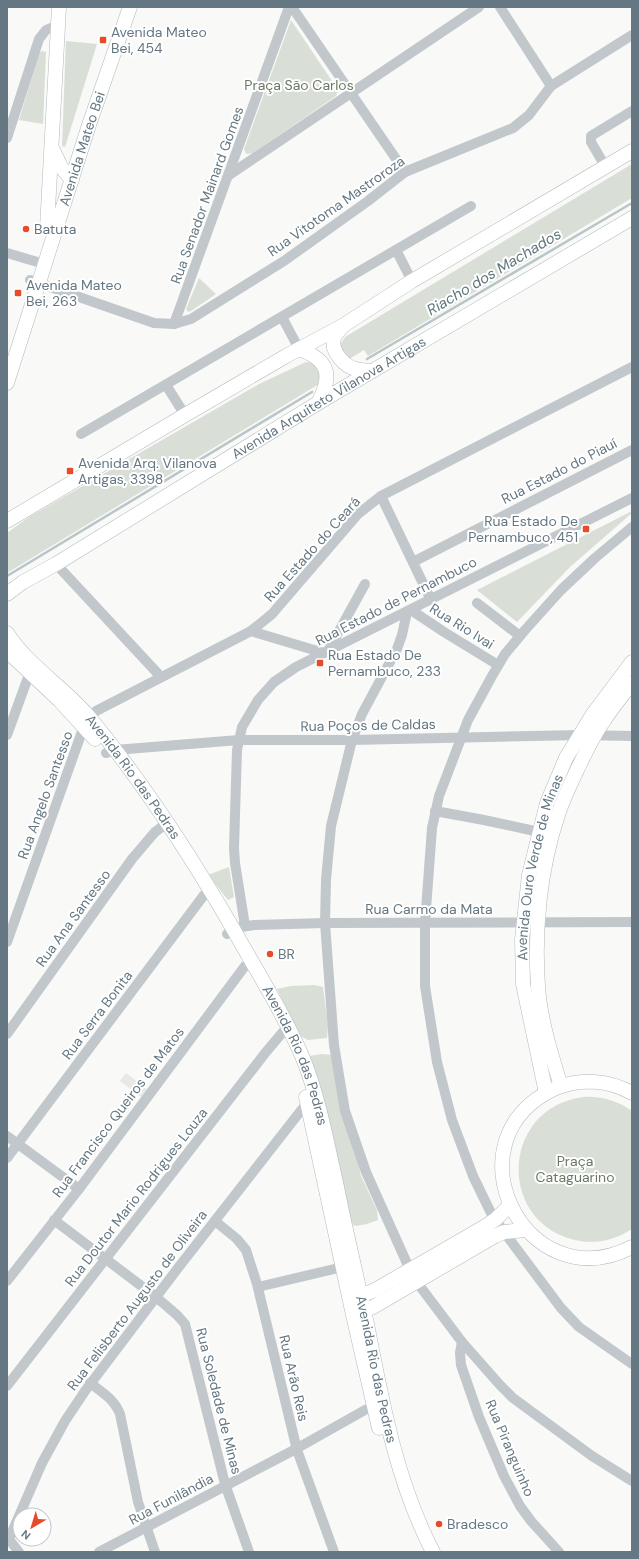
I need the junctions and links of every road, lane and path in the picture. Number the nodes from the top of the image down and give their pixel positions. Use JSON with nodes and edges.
{"nodes":[{"id":1,"x":59,"y":7,"type":"edge"},
{"id":2,"x":121,"y":7,"type":"edge"},
{"id":3,"x":130,"y":7,"type":"edge"},
{"id":4,"x":290,"y":7,"type":"edge"},
{"id":5,"x":480,"y":7,"type":"edge"},
{"id":6,"x":500,"y":7,"type":"edge"},
{"id":7,"x":58,"y":25,"type":"junction"},
{"id":8,"x":632,"y":34,"type":"edge"},
{"id":9,"x":551,"y":86,"type":"junction"},
{"id":10,"x":350,"y":93,"type":"junction"},
{"id":11,"x":632,"y":111,"type":"edge"},
{"id":12,"x":7,"y":138,"type":"edge"},
{"id":13,"x":52,"y":146,"type":"junction"},
{"id":14,"x":632,"y":151,"type":"edge"},
{"id":15,"x":606,"y":166,"type":"junction"},
{"id":16,"x":405,"y":172,"type":"junction"},
{"id":17,"x":229,"y":175,"type":"junction"},
{"id":18,"x":69,"y":176,"type":"junction"},
{"id":19,"x":471,"y":206,"type":"dead end"},
{"id":20,"x":632,"y":218,"type":"edge"},
{"id":21,"x":47,"y":228,"type":"junction"},
{"id":22,"x":396,"y":250,"type":"junction"},
{"id":23,"x":7,"y":253,"type":"edge"},
{"id":24,"x":40,"y":263,"type":"junction"},
{"id":25,"x":412,"y":280,"type":"junction"},
{"id":26,"x":34,"y":282,"type":"junction"},
{"id":27,"x":282,"y":317,"type":"junction"},
{"id":28,"x":174,"y":324,"type":"junction"},
{"id":29,"x":344,"y":325,"type":"junction"},
{"id":30,"x":299,"y":350,"type":"junction"},
{"id":31,"x":7,"y":353,"type":"edge"},
{"id":32,"x":632,"y":367,"type":"edge"},
{"id":33,"x":372,"y":371,"type":"junction"},
{"id":34,"x":7,"y":383,"type":"edge"},
{"id":35,"x":166,"y":385,"type":"junction"},
{"id":36,"x":318,"y":403,"type":"junction"},
{"id":37,"x":185,"y":415,"type":"junction"},
{"id":38,"x":81,"y":434,"type":"dead end"},
{"id":39,"x":632,"y":450,"type":"edge"},
{"id":40,"x":381,"y":496,"type":"junction"},
{"id":41,"x":632,"y":498,"type":"edge"},
{"id":42,"x":14,"y":513,"type":"edge"},
{"id":43,"x":7,"y":521,"type":"edge"},
{"id":44,"x":632,"y":527,"type":"edge"},
{"id":45,"x":413,"y":562,"type":"junction"},
{"id":46,"x":56,"y":564,"type":"junction"},
{"id":47,"x":365,"y":584,"type":"dead end"},
{"id":48,"x":7,"y":594,"type":"edge"},
{"id":49,"x":431,"y":600,"type":"junction"},
{"id":50,"x":477,"y":602,"type":"dead end"},
{"id":51,"x":409,"y":611,"type":"junction"},
{"id":52,"x":251,"y":631,"type":"junction"},
{"id":53,"x":7,"y":633,"type":"edge"},
{"id":54,"x":520,"y":636,"type":"junction"},
{"id":55,"x":326,"y":652,"type":"junction"},
{"id":56,"x":9,"y":654,"type":"edge"},
{"id":57,"x":632,"y":662,"type":"edge"},
{"id":58,"x":498,"y":665,"type":"junction"},
{"id":59,"x":32,"y":668,"type":"junction"},
{"id":60,"x":162,"y":677,"type":"junction"},
{"id":61,"x":632,"y":683,"type":"edge"},
{"id":62,"x":87,"y":722,"type":"junction"},
{"id":63,"x":7,"y":734,"type":"edge"},
{"id":64,"x":580,"y":735,"type":"junction"},
{"id":65,"x":595,"y":735,"type":"junction"},
{"id":66,"x":632,"y":736,"type":"edge"},
{"id":67,"x":461,"y":737,"type":"junction"},
{"id":68,"x":239,"y":740,"type":"junction"},
{"id":69,"x":352,"y":740,"type":"junction"},
{"id":70,"x":111,"y":752,"type":"junction"},
{"id":71,"x":436,"y":811,"type":"junction"},
{"id":72,"x":164,"y":825,"type":"junction"},
{"id":73,"x":539,"y":832,"type":"junction"},
{"id":74,"x":207,"y":893,"type":"junction"},
{"id":75,"x":632,"y":922,"type":"edge"},
{"id":76,"x":325,"y":923,"type":"junction"},
{"id":77,"x":424,"y":923,"type":"junction"},
{"id":78,"x":531,"y":923,"type":"junction"},
{"id":79,"x":235,"y":930,"type":"junction"},
{"id":80,"x":7,"y":942,"type":"edge"},
{"id":81,"x":249,"y":964,"type":"junction"},
{"id":82,"x":285,"y":1029,"type":"junction"},
{"id":83,"x":7,"y":1034,"type":"edge"},
{"id":84,"x":561,"y":1086,"type":"junction"},
{"id":85,"x":632,"y":1092,"type":"edge"},
{"id":86,"x":546,"y":1093,"type":"junction"},
{"id":87,"x":311,"y":1098,"type":"junction"},
{"id":88,"x":7,"y":1136,"type":"edge"},
{"id":89,"x":18,"y":1143,"type":"junction"},
{"id":90,"x":7,"y":1158,"type":"edge"},
{"id":91,"x":79,"y":1189,"type":"junction"},
{"id":92,"x":510,"y":1205,"type":"junction"},
{"id":93,"x":496,"y":1219,"type":"junction"},
{"id":94,"x":54,"y":1220,"type":"junction"},
{"id":95,"x":215,"y":1221,"type":"junction"},
{"id":96,"x":526,"y":1230,"type":"junction"},
{"id":97,"x":504,"y":1232,"type":"junction"},
{"id":98,"x":632,"y":1247,"type":"edge"},
{"id":99,"x":106,"y":1258,"type":"junction"},
{"id":100,"x":343,"y":1267,"type":"junction"},
{"id":101,"x":413,"y":1276,"type":"junction"},
{"id":102,"x":7,"y":1281,"type":"edge"},
{"id":103,"x":258,"y":1287,"type":"junction"},
{"id":104,"x":156,"y":1297,"type":"junction"},
{"id":105,"x":356,"y":1298,"type":"junction"},
{"id":106,"x":359,"y":1313,"type":"junction"},
{"id":107,"x":462,"y":1342,"type":"junction"},
{"id":108,"x":632,"y":1364,"type":"edge"},
{"id":109,"x":90,"y":1383,"type":"junction"},
{"id":110,"x":7,"y":1386,"type":"edge"},
{"id":111,"x":378,"y":1404,"type":"junction"},
{"id":112,"x":296,"y":1448,"type":"junction"},
{"id":113,"x":632,"y":1481,"type":"edge"},
{"id":114,"x":225,"y":1486,"type":"junction"},
{"id":115,"x":146,"y":1528,"type":"junction"},
{"id":116,"x":8,"y":1538,"type":"edge"},
{"id":117,"x":19,"y":1552,"type":"edge"},
{"id":118,"x":99,"y":1552,"type":"edge"},
{"id":119,"x":155,"y":1552,"type":"edge"},
{"id":120,"x":249,"y":1552,"type":"edge"},
{"id":121,"x":334,"y":1552,"type":"edge"},
{"id":122,"x":424,"y":1552,"type":"edge"},
{"id":123,"x":433,"y":1552,"type":"edge"},
{"id":124,"x":559,"y":1552,"type":"edge"}],
"edges":[{"from":1,"to":7,"type":"main road"},
{"from":2,"to":18,"type":"main road","name":"Avenida Mateo Bei"},
{"from":3,"to":18,"type":"main road","name":"Avenida Mateo Bei"},
{"from":4,"to":10,"type":"street"},
{"from":4,"to":17,"type":"street","name":"Rua Senador Mainard Gomes"},
{"from":5,"to":10,"type":"street"},
{"from":6,"to":9,"type":"street"},
{"from":7,"to":12,"type":"street"},
{"from":7,"to":13,"type":"main road"},
{"from":8,"to":9,"type":"street","name":"Rua Vitotoma Mastroroza"},
{"from":9,"to":16,"type":"street","name":"Rua Vitotoma Mastroroza"},
{"from":10,"to":16,"type":"street"},
{"from":10,"to":17,"type":"street"},
{"from":11,"to":15,"type":"street"},
{"from":13,"to":18,"type":"main road"},
{"from":13,"to":21,"type":"main road"},
{"from":14,"to":15,"type":"main road"},
{"from":15,"to":25,"type":"main road"},
{"from":16,"to":28,"type":"street","name":"Rua Vitotoma Mastroroza"},
{"from":17,"to":28,"type":"street","name":"Rua Senador Mainard Gomes"},
{"from":18,"to":21,"type":"main road","name":"Avenida Mateo Bei"},
{"from":18,"to":24,"type":"main road","name":"Avenida Mateo Bei"},
{"from":19,"to":22,"type":"street"},
{"from":20,"to":33,"type":"main road","name":"Avenida Arquiteto Vilanova Artigas"},
{"from":21,"to":24,"type":"main road","name":"Avenida Mateo Bei"},
{"from":22,"to":25,"type":"street"},
{"from":22,"to":27,"type":"street"},
{"from":23,"to":24,"type":"street"},
{"from":24,"to":26,"type":"main road","name":"Avenida Mateo Bei"},
{"from":25,"to":29,"type":"main road"},
{"from":26,"to":28,"type":"street"},
{"from":26,"to":31,"type":"main road","name":"Avenida Mateo Bei"},
{"from":26,"to":34,"type":"main road","name":"Avenida Mateo Bei"},
{"from":27,"to":30,"type":"street"},
{"from":27,"to":35,"type":"street"},
{"from":29,"to":30,"type":"main road"},
{"from":29,"to":33,"type":"main road"},
{"from":30,"to":36,"type":"main road"},
{"from":30,"to":37,"type":"main road"},
{"from":32,"to":40,"type":"street","name":"Rua Estado do Ceará"},
{"from":33,"to":36,"type":"main road","name":"Avenida Arquiteto Vilanova Artigas"},
{"from":35,"to":37,"type":"street"},
{"from":35,"to":38,"type":"street"},
{"from":36,"to":46,"type":"main road","name":"Avenida Arquiteto Vilanova Artigas"},
{"from":37,"to":42,"type":"main road"},
{"from":39,"to":45,"type":"street","name":"Rua Estado do Piauí"},
{"from":40,"to":45,"type":"street"},
{"from":40,"to":52,"type":"street","name":"Rua Estado do Ceará"},
{"from":41,"to":49,"type":"street","name":"Rua Estado de Pernambuco"},
{"from":42,"to":43,"type":"main road"},
{"from":44,"to":54,"type":"street"},
{"from":45,"to":49,"type":"street"},
{"from":46,"to":48,"type":"main road","name":"Avenida Arquiteto Vilanova Artigas"},
{"from":46,"to":60,"type":"street"},
{"from":47,"to":55,"type":"street"},
{"from":49,"to":51,"type":"street","name":"Rua Estado de Pernambuco"},
{"from":50,"to":54,"type":"street"},
{"from":51,"to":55,"type":"street","name":"Rua Estado de Pernambuco"},
{"from":51,"to":58,"type":"street","name":"Rua Rio Ivai"},
{"from":51,"to":69,"type":"street"},
{"from":52,"to":55,"type":"street"},
{"from":52,"to":60,"type":"street","name":"Rua Estado do Ceará"},
{"from":53,"to":59,"type":"main road","name":"Avenida Rio das Pedras"},
{"from":54,"to":58,"type":"street"},
{"from":55,"to":68,"type":"street","name":"Rua Estado de Pernambuco"},
{"from":56,"to":59,"type":"main road","name":"Avenida Rio das Pedras"},
{"from":57,"to":64,"type":"main road","name":"Avenida Ouro Verde de Minas"},
{"from":58,"to":67,"type":"street"},
{"from":59,"to":62,"type":"main road","name":"Avenida Rio das Pedras"},
{"from":59,"to":63,"type":"street"},
{"from":60,"to":62,"type":"street","name":"Rua Estado do Ceará"},
{"from":61,"to":65,"type":"main road","name":"Avenida Ouro Verde de Minas"},
{"from":62,"to":70,"type":"main road","name":"Avenida Rio das Pedras"},
{"from":62,"to":80,"type":"street","name":"Rua Angelo Santesso"},
{"from":64,"to":65,"type":"street","name":"Rua Poços de Caldas"},
{"from":64,"to":67,"type":"street","name":"Rua Poços de Caldas"},
{"from":64,"to":73,"type":"main road","name":"Avenida Ouro Verde de Minas"},
{"from":65,"to":66,"type":"street","name":"Rua Poços de Caldas"},
{"from":65,"to":78,"type":"main road","name":"Avenida Ouro Verde de Minas"},
{"from":67,"to":69,"type":"street","name":"Rua Poços de Caldas"},
{"from":67,"to":71,"type":"street"},
{"from":68,"to":69,"type":"street","name":"Rua Poços de Caldas"},
{"from":68,"to":70,"type":"street","name":"Rua Poços de Caldas"},
{"from":68,"to":79,"type":"street","name":"Rua Estado de Pernambuco"},
{"from":69,"to":76,"type":"street"},
{"from":70,"to":72,"type":"main road","name":"Avenida Rio das Pedras"},
{"from":71,"to":73,"type":"street"},
{"from":71,"to":77,"type":"street"},
{"from":72,"to":74,"type":"main road","name":"Avenida Rio das Pedras"},
{"from":72,"to":83,"type":"street","name":"Rua Ana Santesso"},
{"from":73,"to":78,"type":"main road","name":"Avenida Ouro Verde de Minas"},
{"from":74,"to":79,"type":"main road","name":"Avenida Rio das Pedras"},
{"from":74,"to":89,"type":"street","name":"Rua Serra Bonita"},
{"from":75,"to":78,"type":"street","name":"Rua Carmo da Mata"},
{"from":76,"to":77,"type":"street","name":"Rua Carmo da Mata"},
{"from":76,"to":79,"type":"street","name":"Rua Carmo da Mata"},
{"from":76,"to":101,"type":"street"},
{"from":77,"to":78,"type":"street","name":"Rua Carmo da Mata"},
{"from":77,"to":93,"type":"street"},
{"from":78,"to":84,"type":"main road","name":"Avenida Ouro Verde de Minas"},
{"from":78,"to":86,"type":"main road","name":"Avenida Ouro Verde de Minas"},
{"from":79,"to":81,"type":"main road","name":"Avenida Rio das Pedras"},
{"from":81,"to":82,"type":"main road","name":"Avenida Rio das Pedras"},
{"from":81,"to":91,"type":"street","name":"Rua Francisco Queiros de Matos"},
{"from":82,"to":87,"type":"main road","name":"Avenida Rio das Pedras"},
{"from":82,"to":99,"type":"street","name":"Rua Doutor Mario Rodrigues Louza"},
{"from":84,"to":85,"type":"main road"},
{"from":84,"to":86,"type":"main road"},
{"from":86,"to":92,"type":"main road"},
{"from":87,"to":95,"type":"street","name":"Rua Felisberto Augusto de Oliveira"},
{"from":87,"to":100,"type":"main road","name":"Avenida Rio das Pedras"},
{"from":87,"to":105,"type":"main road","name":"Avenida Rio das Pedras"},
{"from":88,"to":89,"type":"street"},
{"from":89,"to":90,"type":"street","name":"Rua Serra Bonita"},
{"from":89,"to":91,"type":"street"},
{"from":91,"to":94,"type":"street","name":"Rua Francisco Queiros de Matos"},
{"from":92,"to":93,"type":"main road"},
{"from":92,"to":96,"type":"main road"},
{"from":93,"to":97,"type":"street"},
{"from":93,"to":101,"type":"main road"},
{"from":94,"to":99,"type":"street","name":"Rua Soledade de Minas"},
{"from":94,"to":102,"type":"street","name":"Rua Francisco Queiros de Matos"},
{"from":95,"to":103,"type":"street","name":"Rua Arão Reis"},
{"from":95,"to":104,"type":"street","name":"Rua Felisberto Augusto de Oliveira"},
{"from":96,"to":97,"type":"main road"},
{"from":96,"to":98,"type":"main road"},
{"from":97,"to":101,"type":"main road"},
{"from":97,"to":108,"type":"street"},
{"from":99,"to":104,"type":"street","name":"Rua Soledade de Minas"},
{"from":99,"to":110,"type":"street","name":"Rua Doutor Mario Rodrigues Louza"},
{"from":100,"to":103,"type":"street"},
{"from":100,"to":105,"type":"main road","name":"Avenida Rio das Pedras"},
{"from":101,"to":105,"type":"main road"},
{"from":101,"to":106,"type":"main road"},
{"from":101,"to":107,"type":"street"},
{"from":103,"to":112,"type":"street","name":"Rua Arão Reis"},
{"from":104,"to":109,"type":"street","name":"Rua Felisberto Augusto de Oliveira"},
{"from":104,"to":114,"type":"street","name":"Rua Soledade de Minas"},
{"from":105,"to":106,"type":"main road","name":"Avenida Rio das Pedras"},
{"from":106,"to":111,"type":"main road","name":"Avenida Rio das Pedras"},
{"from":107,"to":113,"type":"street"},
{"from":107,"to":124,"type":"street","name":"Rua Piranguinho"},
{"from":109,"to":115,"type":"street"},
{"from":109,"to":116,"type":"street","name":"Rua Felisberto Augusto de Oliveira"},
{"from":111,"to":112,"type":"street","name":"Rua Funilândia"},
{"from":111,"to":122,"type":"main road","name":"Avenida Rio das Pedras"},
{"from":111,"to":123,"type":"main road","name":"Avenida Rio das Pedras"},
{"from":112,"to":114,"type":"street","name":"Rua Funilândia"},
{"from":112,"to":121,"type":"street","name":"Rua Arão Reis"},
{"from":114,"to":115,"type":"street","name":"Rua Funilândia"},
{"from":114,"to":120,"type":"street","name":"Rua Soledade de Minas"},
{"from":115,"to":118,"type":"street","name":"Rua Funilândia"},
{"from":115,"to":119,"type":"street"},
{"from":116,"to":117,"type":"street"}]}
